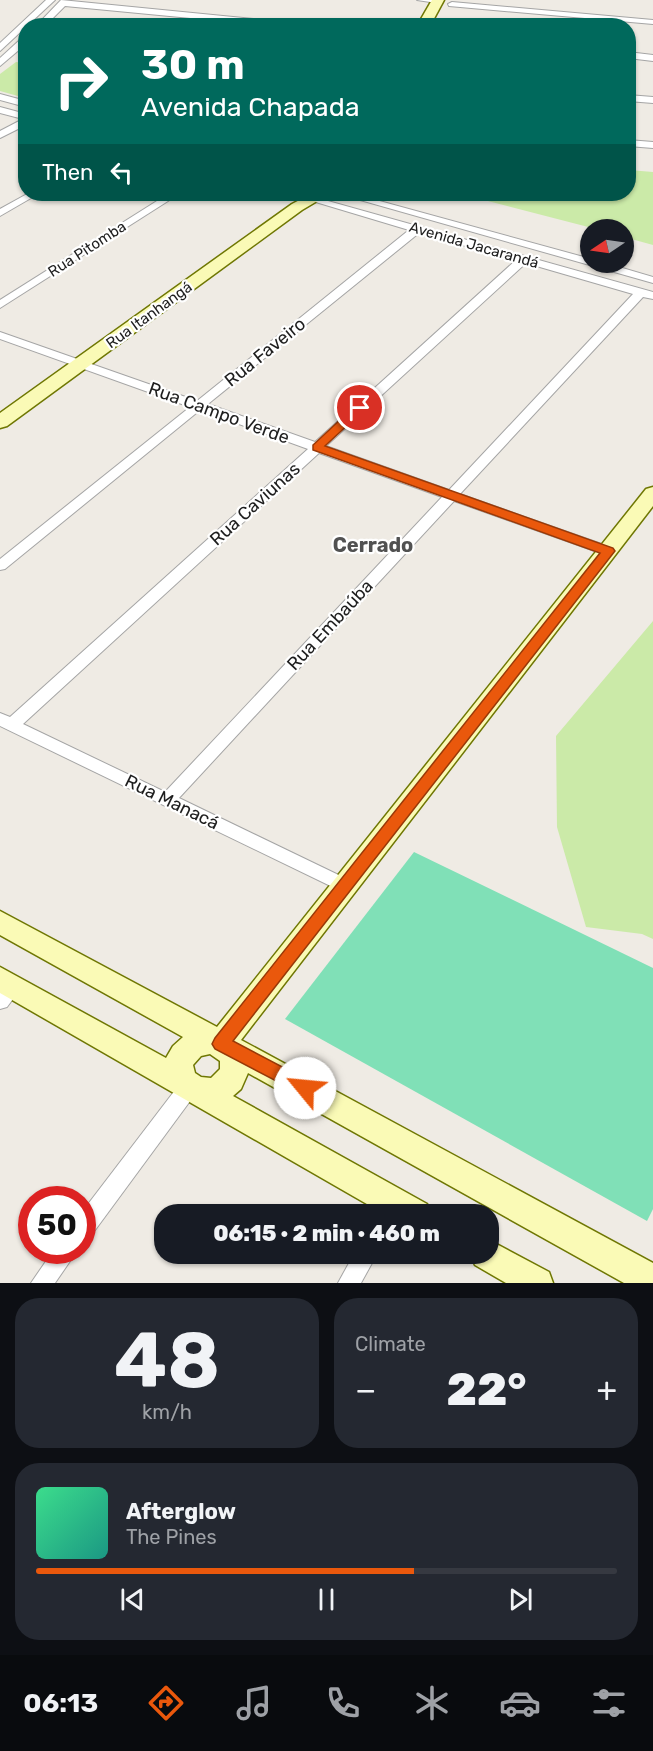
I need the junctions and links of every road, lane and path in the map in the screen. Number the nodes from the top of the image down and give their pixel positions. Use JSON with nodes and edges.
{"nodes":[{"id":1,"x":421,"y":0,"type":"edge"},
{"id":2,"x":47,"y":1,"type":"edge"},
{"id":3,"x":438,"y":1,"type":"edge"},
{"id":4,"x":64,"y":2,"type":"edge"},
{"id":5,"x":453,"y":2,"type":"edge"},
{"id":6,"x":30,"y":18,"type":"edge"},
{"id":7,"x":48,"y":18,"type":"edge"},
{"id":8,"x":224,"y":18,"type":"edge"},
{"id":9,"x":428,"y":18,"type":"edge"},
{"id":10,"x":443,"y":18,"type":"dead end"},
{"id":11,"x":613,"y":18,"type":"edge"},
{"id":12,"x":636,"y":20,"type":"edge"},
{"id":13,"x":653,"y":22,"type":"edge"},
{"id":14,"x":18,"y":30,"type":"edge"},
{"id":15,"x":0,"y":36,"type":"edge"},
{"id":16,"x":11,"y":37,"type":"junction"},
{"id":17,"x":18,"y":38,"type":"edge"},
{"id":18,"x":18,"y":46,"type":"edge"},
{"id":19,"x":0,"y":48,"type":"edge"},
{"id":20,"x":636,"y":57,"type":"edge"},
{"id":21,"x":653,"y":58,"type":"edge"},
{"id":22,"x":0,"y":63,"type":"edge"},
{"id":23,"x":0,"y":97,"type":"edge"},
{"id":24,"x":636,"y":99,"type":"edge"},
{"id":25,"x":653,"y":100,"type":"edge"},
{"id":26,"x":18,"y":102,"type":"edge"},
{"id":27,"x":0,"y":110,"type":"edge"},
{"id":28,"x":18,"y":116,"type":"edge"},
{"id":29,"x":18,"y":124,"type":"edge"},
{"id":30,"x":0,"y":135,"type":"edge"},
{"id":31,"x":636,"y":144,"type":"edge"},
{"id":32,"x":653,"y":146,"type":"edge"},
{"id":33,"x":21,"y":201,"type":"edge"},
{"id":34,"x":163,"y":201,"type":"edge"},
{"id":35,"x":300,"y":201,"type":"edge"},
{"id":36,"x":319,"y":201,"type":"edge"},
{"id":37,"x":369,"y":201,"type":"edge"},
{"id":38,"x":0,"y":213,"type":"edge"},
{"id":39,"x":417,"y":229,"type":"junction"},
{"id":40,"x":524,"y":259,"type":"junction"},
{"id":41,"x":653,"y":280,"type":"edge"},
{"id":42,"x":647,"y":294,"type":"edge"},
{"id":43,"x":0,"y":305,"type":"edge"},
{"id":44,"x":0,"y":335,"type":"edge"},
{"id":45,"x":81,"y":364,"type":"junction"},
{"id":46,"x":198,"y":405,"type":"junction"},
{"id":47,"x":0,"y":422,"type":"edge"},
{"id":48,"x":317,"y":447,"type":"junction"},
{"id":49,"x":653,"y":493,"type":"edge"},
{"id":50,"x":451,"y":495,"type":"junction"},
{"id":51,"x":608,"y":551,"type":"junction"},
{"id":52,"x":0,"y":566,"type":"edge"},
{"id":53,"x":6,"y":722,"type":"edge"},
{"id":54,"x":167,"y":800,"type":"junction"},
{"id":55,"x":345,"y":886,"type":"junction"},
{"id":56,"x":0,"y":922,"type":"edge"},
{"id":57,"x":4,"y":989,"type":"edge"},
{"id":58,"x":221,"y":1044,"type":"junction"},
{"id":59,"x":189,"y":1088,"type":"junction"},
{"id":60,"x":390,"y":1204,"type":"edge"},
{"id":61,"x":96,"y":1211,"type":"edge"},
{"id":62,"x":499,"y":1261,"type":"edge"},
{"id":63,"x":56,"y":1264,"type":"edge"},
{"id":64,"x":360,"y":1264,"type":"edge"},
{"id":65,"x":653,"y":1281,"type":"edge"},
{"id":66,"x":42,"y":1283,"type":"edge"},
{"id":67,"x":349,"y":1283,"type":"edge"},
{"id":68,"x":537,"y":1283,"type":"edge"}],
"edges":[{"from":1,"to":3,"type":"street"},
{"from":2,"to":6,"type":"street"},
{"from":3,"to":9,"type":"street"},
{"from":4,"to":7,"type":"street"},
{"from":4,"to":8,"type":"street"},
{"from":5,"to":10,"type":"street"},
{"from":5,"to":11,"type":"street"},
{"from":12,"to":13,"type":"street"},
{"from":14,"to":16,"type":"street"},
{"from":15,"to":16,"type":"street"},
{"from":16,"to":17,"type":"street"},
{"from":16,"to":19,"type":"street"},
{"from":18,"to":22,"type":"street"},
{"from":20,"to":21,"type":"street"},
{"from":23,"to":26,"type":"street"},
{"from":24,"to":25,"type":"street"},
{"from":27,"to":28,"type":"street"},
{"from":29,"to":30,"type":"street"},
{"from":31,"to":32,"type":"street"},
{"from":33,"to":38,"type":"street"},
{"from":34,"to":43,"type":"street","name":"Rua Pitomba"},
{"from":35,"to":45,"type":"street","name":"Rua Itanhangá"},
{"from":36,"to":39,"type":"street","name":"Avenida Jacarandá"},
{"from":37,"to":41,"type":"street"},
{"from":39,"to":40,"type":"street","name":"Avenida Jacarandá"},
{"from":39,"to":46,"type":"street","name":"Rua Faveiro"},
{"from":40,"to":42,"type":"street","name":"Avenida Jacarandá"},
{"from":40,"to":48,"type":"street","name":"Rua Caviunas"},
{"from":42,"to":50,"type":"street","name":"Rua Embaúba"},
{"from":44,"to":45,"type":"street","name":"Rua Campo Verde"},
{"from":45,"to":46,"type":"street","name":"Rua Campo Verde"},
{"from":45,"to":47,"type":"street","name":"Rua Itanhangá"},
{"from":46,"to":48,"type":"street","name":"Rua Campo Verde"},
{"from":46,"to":52,"type":"street","name":"Rua Faveiro"},
{"from":48,"to":50,"type":"street","name":"Rua Campo Verde"},
{"from":48,"to":53,"type":"street","name":"Rua Caviunas"},
{"from":49,"to":51,"type":"street"},
{"from":50,"to":51,"type":"street","name":"Rua Campo Verde"},
{"from":50,"to":54,"type":"street","name":"Rua Embaúba"},
{"from":51,"to":55,"type":"street"},
{"from":53,"to":54,"type":"street","name":"Rua Manacá"},
{"from":54,"to":55,"type":"street","name":"Rua Manacá"},
{"from":55,"to":58,"type":"street"},
{"from":56,"to":58,"type":"street"},
{"from":57,"to":59,"type":"street"},
{"from":58,"to":59,"type":"street"},
{"from":58,"to":65,"type":"street"},
{"from":59,"to":60,"type":"street"},
{"from":59,"to":61,"type":"street"},
{"from":62,"to":68,"type":"street"},
{"from":63,"to":66,"type":"street"},
{"from":64,"to":67,"type":"street"}]}
